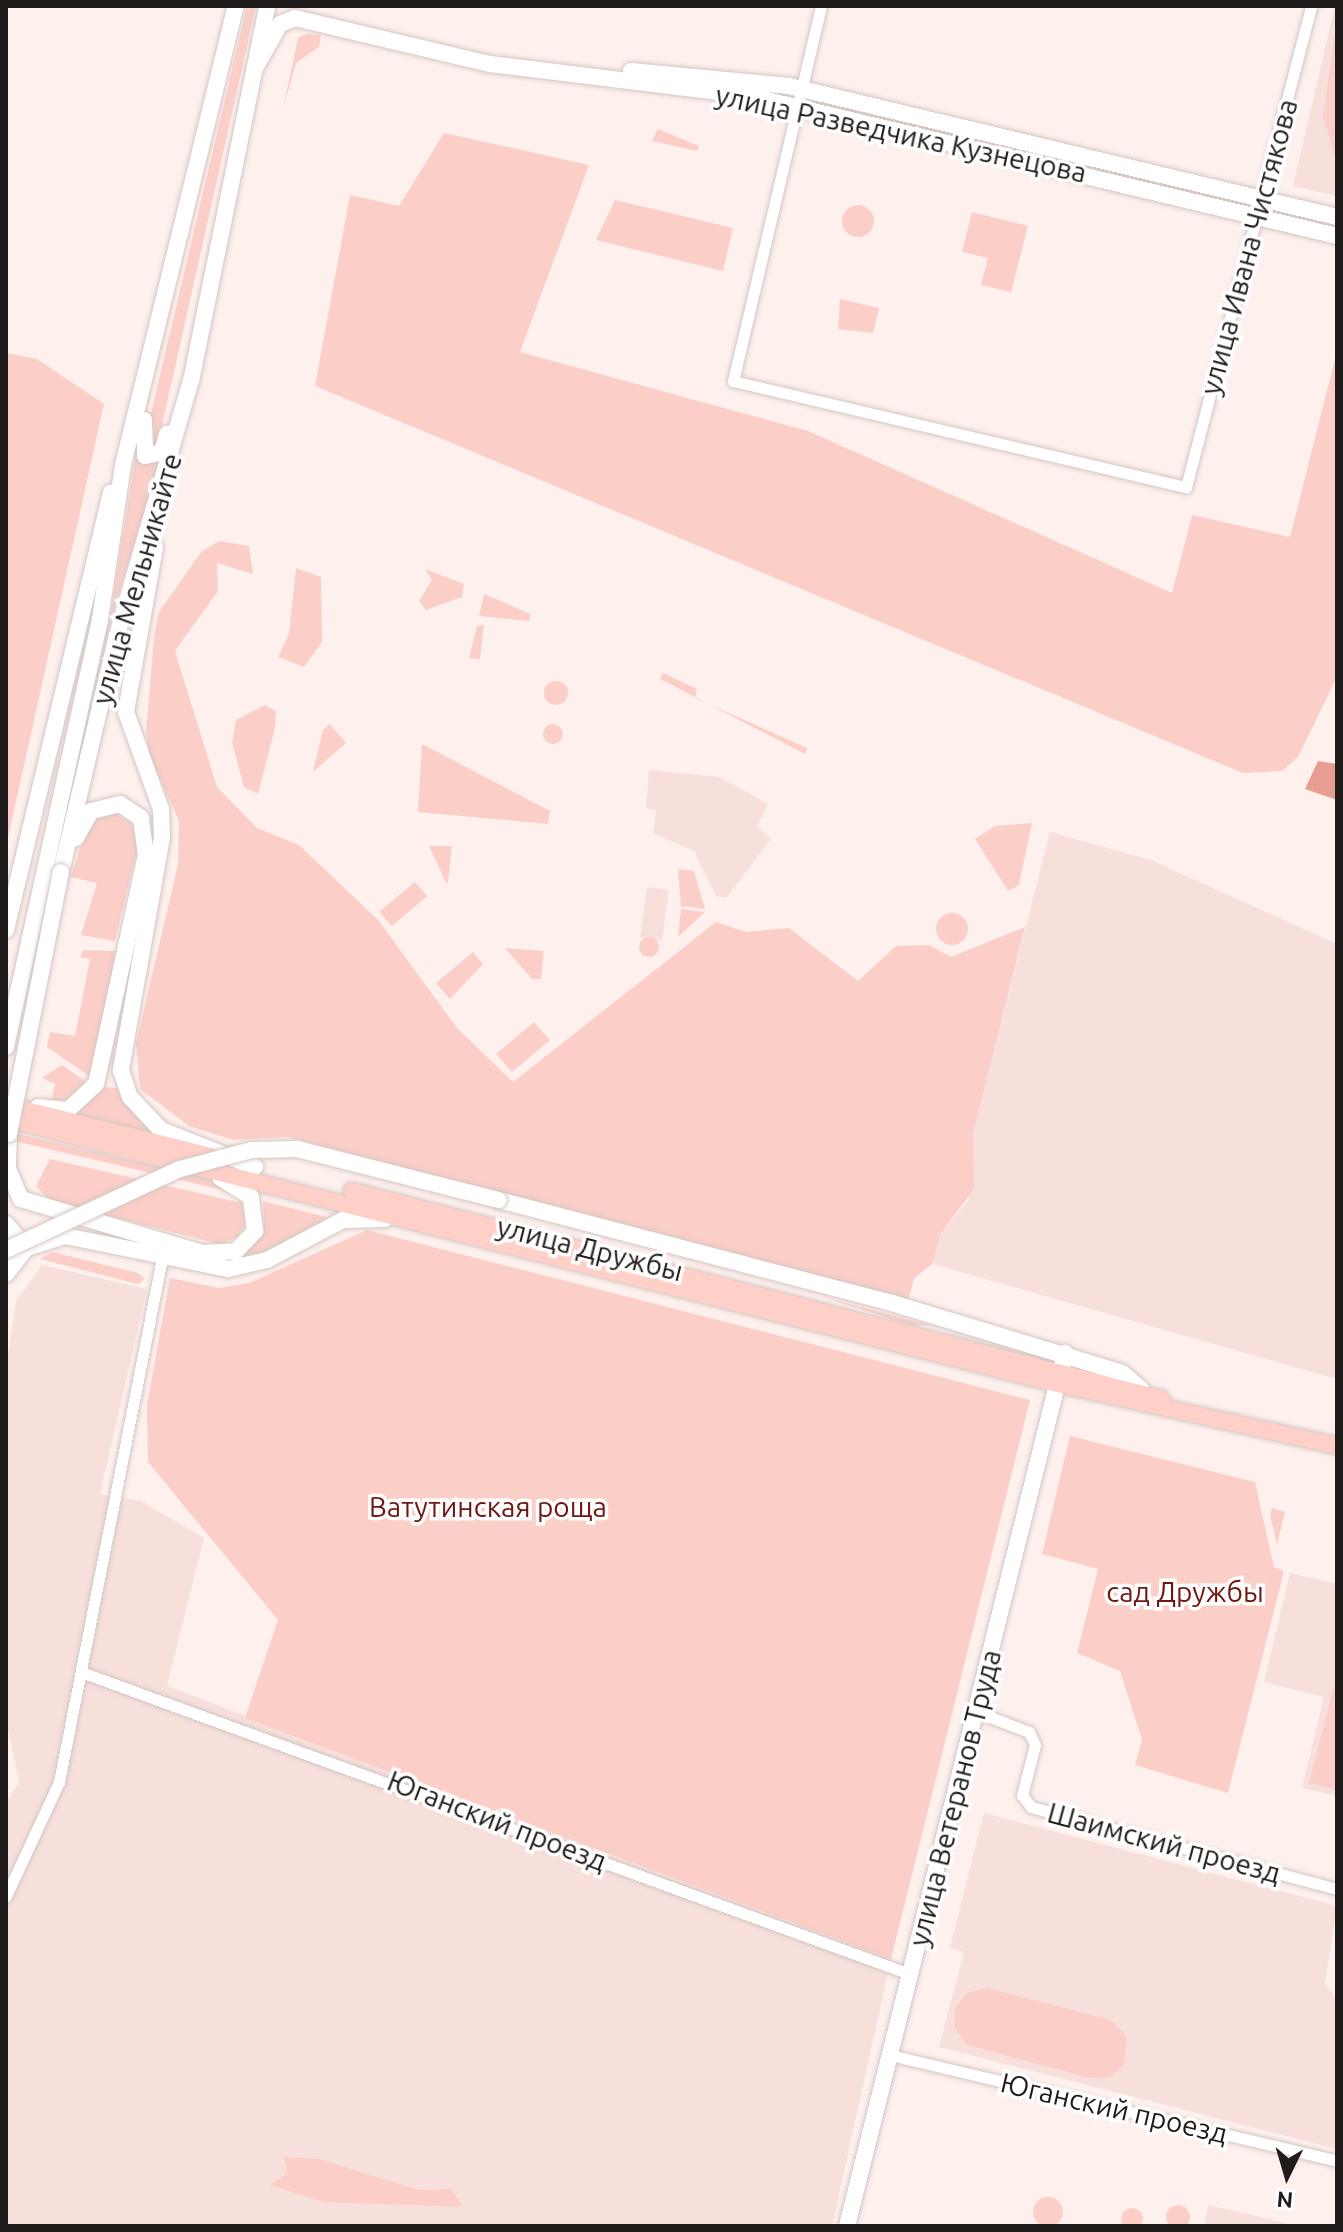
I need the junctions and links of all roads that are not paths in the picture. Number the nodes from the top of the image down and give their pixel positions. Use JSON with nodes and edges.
{"nodes":[{"id":1,"x":236,"y":6,"type":"edge"},
{"id":2,"x":267,"y":6,"type":"edge"},
{"id":3,"x":290,"y":6,"type":"edge"},
{"id":4,"x":821,"y":6,"type":"edge"},
{"id":5,"x":1311,"y":6,"type":"edge"},
{"id":6,"x":254,"y":70,"type":"junction"},
{"id":7,"x":802,"y":90,"type":"junction"},
{"id":8,"x":798,"y":107,"type":"junction"},
{"id":9,"x":1260,"y":208,"type":"junction"},
{"id":10,"x":1337,"y":217,"type":"edge"},
{"id":11,"x":1337,"y":236,"type":"edge"},
{"id":12,"x":199,"y":331,"type":"junction"},
{"id":13,"x":146,"y":363,"type":"junction"},
{"id":14,"x":123,"y":465,"type":"junction"},
{"id":15,"x":158,"y":510,"type":"junction"},
{"id":16,"x":61,"y":872,"type":"junction"},
{"id":17,"x":6,"y":930,"type":"edge"},
{"id":18,"x":6,"y":1047,"type":"edge"},
{"id":19,"x":7,"y":1123,"type":"edge"},
{"id":20,"x":156,"y":1155,"type":"junction"},
{"id":21,"x":255,"y":1167,"type":"junction"},
{"id":22,"x":6,"y":1224,"type":"edge"},
{"id":23,"x":455,"y":1229,"type":"junction"},
{"id":24,"x":162,"y":1258,"type":"junction"},
{"id":25,"x":8,"y":1261,"type":"edge"},
{"id":26,"x":1061,"y":1369,"type":"junction"},
{"id":27,"x":1171,"y":1403,"type":"junction"},
{"id":28,"x":1337,"y":1446,"type":"edge"},
{"id":29,"x":81,"y":1672,"type":"junction"},
{"id":30,"x":977,"y":1712,"type":"junction"},
{"id":31,"x":1337,"y":1889,"type":"edge"},
{"id":32,"x":6,"y":1896,"type":"edge"},
{"id":33,"x":910,"y":1974,"type":"junction"},
{"id":34,"x":890,"y":2055,"type":"junction"},
{"id":35,"x":1337,"y":2161,"type":"edge"},
{"id":36,"x":847,"y":2226,"type":"edge"}],
"edges":[{"from":1,"to":13,"type":"main road","name":"улица Мельникайте"},
{"from":2,"to":6,"type":"main road","name":"улица Мельникайте"},
{"from":3,"to":7,"type":"main road","name":"улица Разведчика Кузнецова"},
{"from":4,"to":7,"type":"street"},
{"from":5,"to":9,"type":"street","name":"улица Ивана Чистякова"},
{"from":6,"to":8,"type":"main road","name":"улица Разведчика Кузнецова"},
{"from":6,"to":12,"type":"main road","name":"улица Мельникайте"},
{"from":7,"to":8,"type":"street"},
{"from":7,"to":9,"type":"main road","name":"улица Разведчика Кузнецова"},
{"from":8,"to":9,"type":"main road","name":"улица Разведчика Кузнецова"},
{"from":8,"to":9,"type":"street","name":"улица Ивана Чистякова"},
{"from":9,"to":10,"type":"main road","name":"улица Разведчика Кузнецова"},
{"from":9,"to":11,"type":"main road","name":"улица Разведчика Кузнецова"},
{"from":12,"to":13,"type":"main road"},
{"from":12,"to":15,"type":"main road","name":"улица Мельникайте"},
{"from":13,"to":14,"type":"main road","name":"улица Мельникайте"},
{"from":14,"to":17,"type":"main road"},
{"from":14,"to":18,"type":"main road","name":"улица Мельникайте"},
{"from":15,"to":16,"type":"main road","name":"улица Мельникайте"},
{"from":15,"to":21,"type":"main road"},
{"from":16,"to":19,"type":"main road","name":"улица Мельникайте","bridge":true},
{"from":16,"to":19,"type":"main road"},
{"from":19,"to":20,"type":"main road","name":"улица Дружбы"},
{"from":19,"to":20,"type":"main road","name":"улица Мельникайте","bridge":true},
{"from":19,"to":21,"type":"main road","name":"улица Дружбы"},
{"from":20,"to":23,"type":"main road","name":"улица Дружбы"},
{"from":21,"to":26,"type":"main road","name":"улица Дружбы"},
{"from":22,"to":25,"type":"main road"},
{"from":23,"to":24,"type":"main road"},
{"from":23,"to":26,"type":"main road","name":"улица Дружбы"},
{"from":24,"to":25,"type":"main road"},
{"from":24,"to":29,"type":"street"},
{"from":25,"to":26,"type":"main road","bridge":true},
{"from":26,"to":27,"type":"main road","name":"улица Дружбы"},
{"from":26,"to":27,"type":"main road","name":"улица Дружбы"},
{"from":26,"to":30,"type":"main road","name":"улица Ветеранов Труда"},
{"from":27,"to":28,"type":"main road","name":"улица Дружбы"},
{"from":29,"to":32,"type":"street"},
{"from":29,"to":33,"type":"street","name":"Юганский проезд"},
{"from":30,"to":31,"type":"street","name":"Шаимский проезд"},
{"from":30,"to":33,"type":"main road","name":"улица Ветеранов Труда"},
{"from":33,"to":34,"type":"main road","name":"улица Ветеранов Труда"},
{"from":34,"to":35,"type":"street","name":"Юганский проезд"},
{"from":34,"to":36,"type":"main road","name":"улица Ветеранов Труда"}]}
